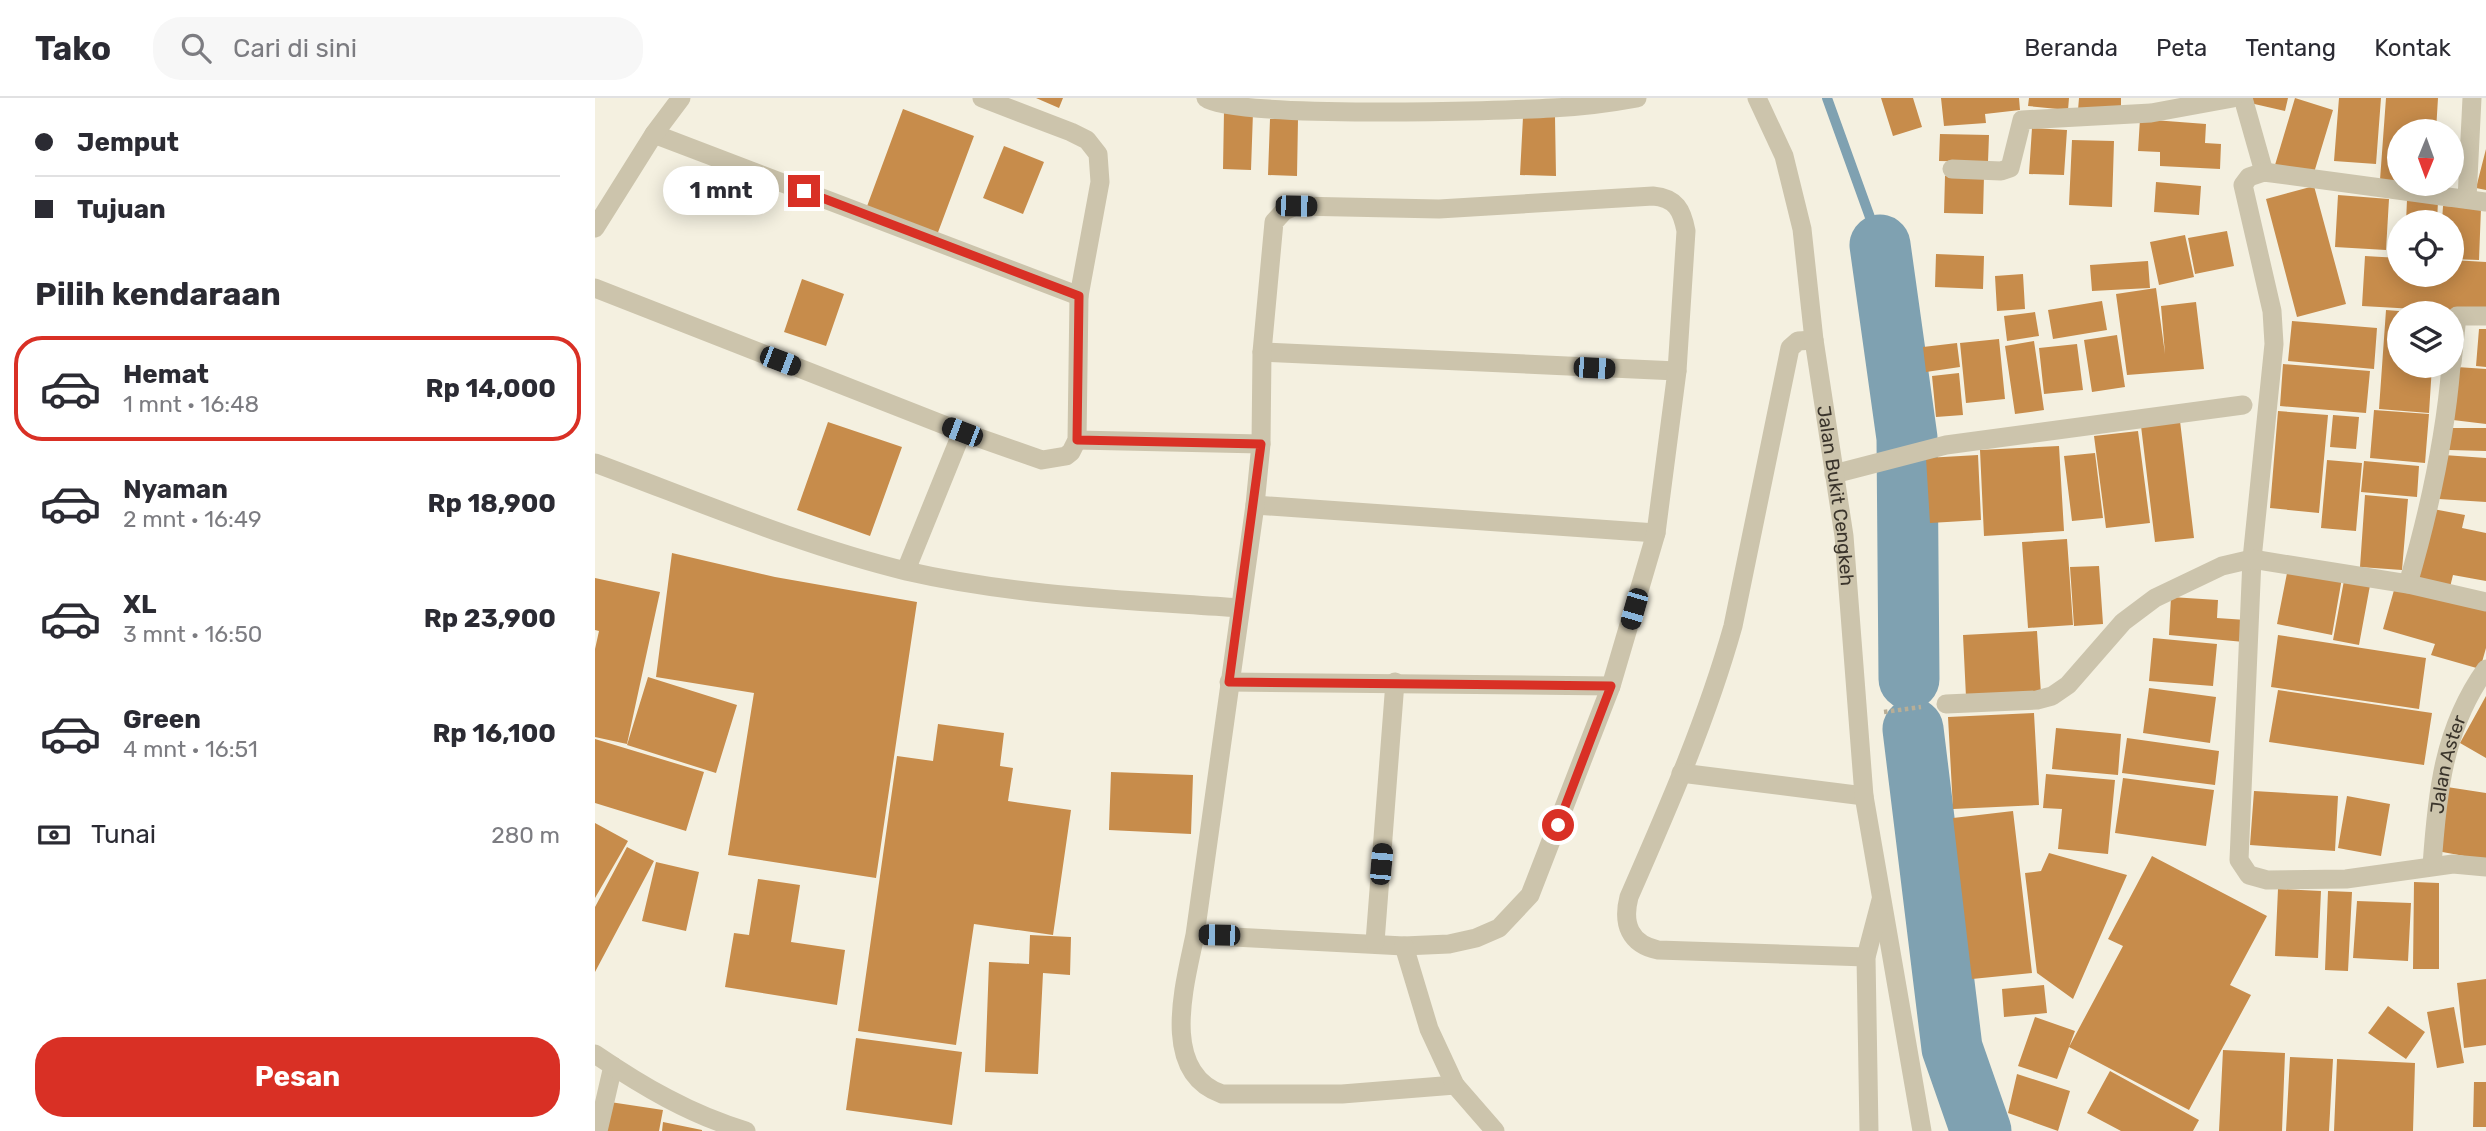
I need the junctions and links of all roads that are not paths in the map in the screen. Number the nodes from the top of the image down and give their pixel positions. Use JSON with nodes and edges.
{"nodes":[{"id":1,"x":681,"y":98,"type":"edge"},
{"id":2,"x":982,"y":98,"type":"edge"},
{"id":3,"x":1206,"y":98,"type":"edge"},
{"id":4,"x":1637,"y":98,"type":"edge"},
{"id":5,"x":1757,"y":98,"type":"edge"},
{"id":6,"x":2233,"y":98,"type":"edge"},
{"id":7,"x":2243,"y":98,"type":"edge"},
{"id":8,"x":2472,"y":98,"type":"edge"},
{"id":9,"x":1485,"y":104,"type":"edge"},
{"id":10,"x":655,"y":134,"type":"junction"},
{"id":11,"x":1952,"y":169,"type":"dead end"},
{"id":12,"x":2264,"y":172,"type":"junction"},
{"id":13,"x":2477,"y":201,"type":"edge"},
{"id":14,"x":595,"y":228,"type":"edge"},
{"id":15,"x":595,"y":288,"type":"edge"},
{"id":16,"x":1079,"y":296,"type":"junction"},
{"id":17,"x":2464,"y":316,"type":"edge"},
{"id":18,"x":2486,"y":316,"type":"edge"},
{"id":19,"x":1814,"y":340,"type":"junction"},
{"id":20,"x":1262,"y":352,"type":"junction"},
{"id":21,"x":1677,"y":371,"type":"junction"},
{"id":22,"x":2450,"y":378,"type":"edge"},
{"id":23,"x":2243,"y":405,"type":"dead end"},
{"id":24,"x":962,"y":432,"type":"junction"},
{"id":25,"x":1077,"y":440,"type":"junction"},
{"id":26,"x":1261,"y":444,"type":"junction"},
{"id":27,"x":595,"y":463,"type":"edge"},
{"id":28,"x":1834,"y":474,"type":"junction"},
{"id":29,"x":1255,"y":505,"type":"junction"},
{"id":30,"x":1656,"y":533,"type":"junction"},
{"id":31,"x":2252,"y":559,"type":"junction"},
{"id":32,"x":906,"y":570,"type":"junction"},
{"id":33,"x":2408,"y":584,"type":"junction"},
{"id":34,"x":2486,"y":602,"type":"edge"},
{"id":35,"x":1238,"y":608,"type":"junction"},
{"id":36,"x":2486,"y":669,"type":"edge"},
{"id":37,"x":1229,"y":682,"type":"junction"},
{"id":38,"x":1395,"y":682,"type":"junction"},
{"id":39,"x":1611,"y":686,"type":"junction"},
{"id":40,"x":1946,"y":704,"type":"dead end"},
{"id":41,"x":1681,"y":773,"type":"junction"},
{"id":42,"x":1864,"y":796,"type":"junction"},
{"id":43,"x":2432,"y":866,"type":"junction"},
{"id":44,"x":2486,"y":867,"type":"edge"},
{"id":45,"x":1882,"y":899,"type":"junction"},
{"id":46,"x":1195,"y":934,"type":"junction"},
{"id":47,"x":1375,"y":942,"type":"junction"},
{"id":48,"x":1404,"y":946,"type":"junction"},
{"id":49,"x":1866,"y":957,"type":"junction"},
{"id":50,"x":595,"y":1054,"type":"edge"},
{"id":51,"x":613,"y":1066,"type":"junction"},
{"id":52,"x":1455,"y":1085,"type":"junction"},
{"id":53,"x":726,"y":1128,"type":"edge"},
{"id":54,"x":598,"y":1131,"type":"edge"},
{"id":55,"x":746,"y":1131,"type":"edge"},
{"id":56,"x":1495,"y":1131,"type":"edge"},
{"id":57,"x":1870,"y":1131,"type":"edge"},
{"id":58,"x":1922,"y":1131,"type":"edge"}],
"edges":[{"from":1,"to":10,"type":"street"},
{"from":2,"to":16,"type":"street"},
{"from":3,"to":9,"type":"street"},
{"from":4,"to":9,"type":"street"},
{"from":5,"to":19,"type":"street","name":"Jalan Bukit Cengkeh"},
{"from":6,"to":11,"type":"street"},
{"from":7,"to":12,"type":"street"},
{"from":8,"to":13,"type":"street"},
{"from":10,"to":14,"type":"street"},
{"from":10,"to":16,"type":"street"},
{"from":12,"to":13,"type":"street"},
{"from":12,"to":31,"type":"street"},
{"from":15,"to":24,"type":"street"},
{"from":16,"to":25,"type":"street"},
{"from":17,"to":18,"type":"street"},
{"from":19,"to":28,"type":"street","name":"Jalan Bukit Cengkeh"},
{"from":19,"to":41,"type":"street"},
{"from":20,"to":21,"type":"street"},
{"from":20,"to":21,"type":"street"},
{"from":20,"to":26,"type":"street"},
{"from":21,"to":30,"type":"street"},
{"from":22,"to":33,"type":"street"},
{"from":23,"to":28,"type":"street"},
{"from":24,"to":25,"type":"street"},
{"from":24,"to":32,"type":"street"},
{"from":25,"to":26,"type":"street"},
{"from":26,"to":29,"type":"street"},
{"from":27,"to":32,"type":"street"},
{"from":28,"to":42,"type":"street","name":"Jalan Bukit Cengkeh"},
{"from":29,"to":30,"type":"street"},
{"from":29,"to":35,"type":"street"},
{"from":30,"to":39,"type":"street"},
{"from":31,"to":33,"type":"street"},
{"from":31,"to":40,"type":"street"},
{"from":31,"to":43,"type":"street"},
{"from":32,"to":35,"type":"street"},
{"from":33,"to":34,"type":"street"},
{"from":35,"to":37,"type":"street"},
{"from":36,"to":43,"type":"street","name":"Jalan Aster"},
{"from":37,"to":38,"type":"street"},
{"from":37,"to":46,"type":"street"},
{"from":38,"to":39,"type":"street"},
{"from":38,"to":47,"type":"street"},
{"from":39,"to":48,"type":"street"},
{"from":41,"to":42,"type":"street"},
{"from":41,"to":49,"type":"street"},
{"from":42,"to":45,"type":"street","name":"Jalan Bukit Cengkeh"},
{"from":43,"to":44,"type":"street"},
{"from":45,"to":49,"type":"street","name":"Jalan Bukit Cengkeh"},
{"from":45,"to":58,"type":"street","name":"Jalan Bukit Cengkeh"},
{"from":46,"to":47,"type":"street"},
{"from":46,"to":52,"type":"street"},
{"from":47,"to":48,"type":"street"},
{"from":48,"to":52,"type":"street"},
{"from":49,"to":57,"type":"street","name":"Jalan Bukit Cengkeh"},
{"from":50,"to":51,"type":"street"},
{"from":51,"to":53,"type":"street"},
{"from":51,"to":54,"type":"street"},
{"from":52,"to":56,"type":"street"},
{"from":53,"to":55,"type":"street"}]}
